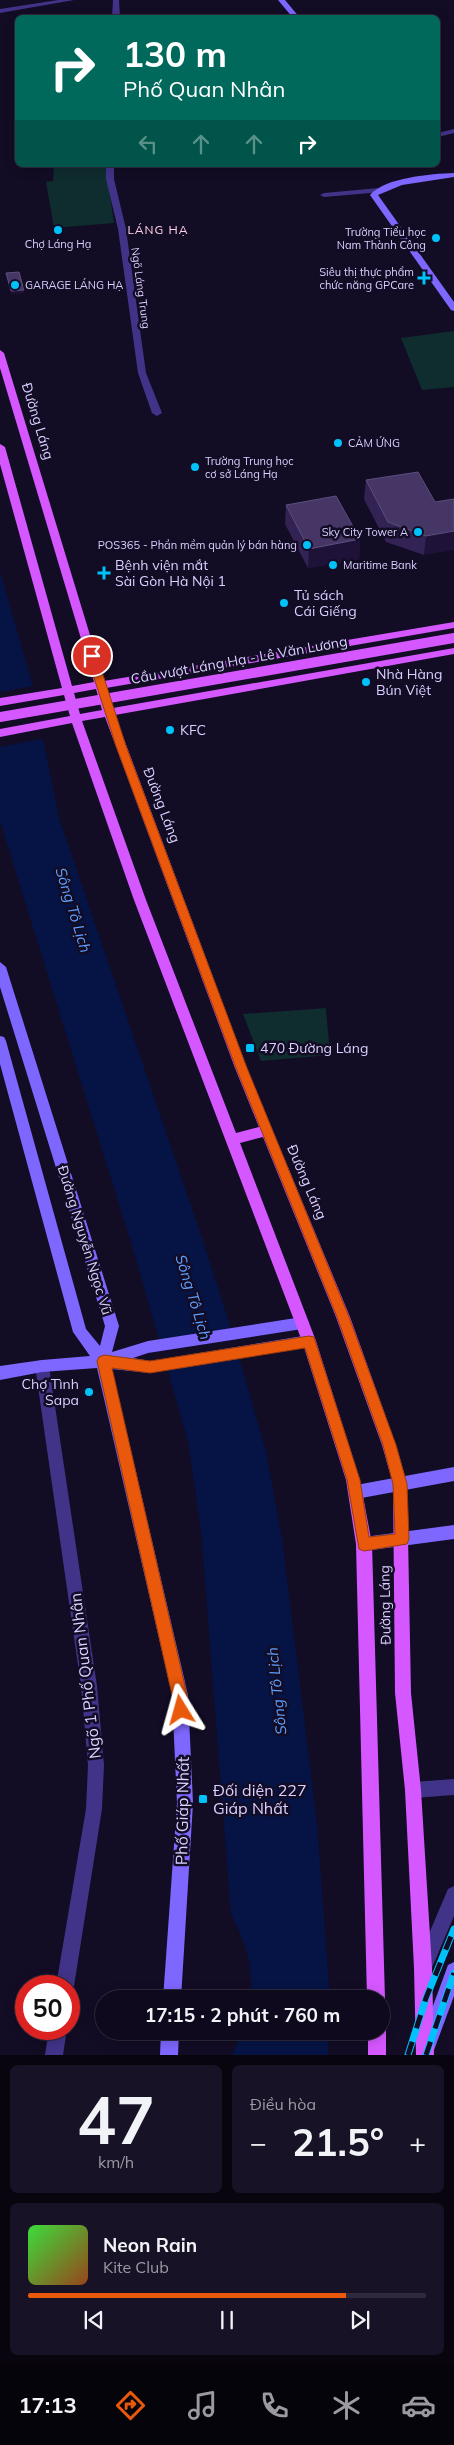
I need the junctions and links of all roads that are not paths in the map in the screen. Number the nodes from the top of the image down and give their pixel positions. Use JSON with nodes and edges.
{"nodes":[{"id":1,"x":71,"y":0,"type":"edge"},
{"id":2,"x":116,"y":0,"type":"edge"},
{"id":3,"x":281,"y":0,"type":"edge"},
{"id":4,"x":0,"y":12,"type":"edge"},
{"id":5,"x":116,"y":15,"type":"edge"},
{"id":6,"x":294,"y":15,"type":"edge"},
{"id":7,"x":454,"y":132,"type":"edge"},
{"id":8,"x":440,"y":134,"type":"edge"},
{"id":9,"x":110,"y":167,"type":"edge"},
{"id":10,"x":454,"y":175,"type":"edge"},
{"id":11,"x":379,"y":190,"type":"junction"},
{"id":12,"x":324,"y":195,"type":"dead end"},
{"id":13,"x":454,"y":308,"type":"edge"},
{"id":14,"x":0,"y":353,"type":"edge"},
{"id":15,"x":157,"y":413,"type":"dead end"},
{"id":16,"x":0,"y":447,"type":"edge"},
{"id":17,"x":454,"y":625,"type":"edge"},
{"id":18,"x":454,"y":638,"type":"edge"},
{"id":19,"x":454,"y":651,"type":"edge"},
{"id":20,"x":206,"y":668,"type":"junction"},
{"id":21,"x":100,"y":684,"type":"junction"},
{"id":22,"x":68,"y":690,"type":"junction"},
{"id":23,"x":214,"y":692,"type":"junction"},
{"id":24,"x":0,"y":702,"type":"edge"},
{"id":25,"x":109,"y":714,"type":"junction"},
{"id":26,"x":0,"y":717,"type":"edge"},
{"id":27,"x":76,"y":720,"type":"junction"},
{"id":28,"x":0,"y":734,"type":"edge"},
{"id":29,"x":0,"y":967,"type":"edge"},
{"id":30,"x":0,"y":1041,"type":"edge"},
{"id":31,"x":267,"y":1131,"type":"junction"},
{"id":32,"x":232,"y":1139,"type":"junction"},
{"id":33,"x":302,"y":1323,"type":"junction"},
{"id":34,"x":309,"y":1341,"type":"junction"},
{"id":35,"x":104,"y":1361,"type":"junction"},
{"id":36,"x":42,"y":1366,"type":"junction"},
{"id":37,"x":0,"y":1373,"type":"edge"},
{"id":38,"x":454,"y":1474,"type":"edge"},
{"id":39,"x":400,"y":1484,"type":"junction"},
{"id":40,"x":356,"y":1492,"type":"junction"},
{"id":41,"x":454,"y":1532,"type":"edge"},
{"id":42,"x":402,"y":1539,"type":"junction"},
{"id":43,"x":364,"y":1544,"type":"junction"},
{"id":44,"x":454,"y":1787,"type":"edge"},
{"id":45,"x":413,"y":1790,"type":"junction"},
{"id":46,"x":454,"y":1895,"type":"edge"},
{"id":47,"x":423,"y":1968,"type":"junction"},
{"id":48,"x":454,"y":1971,"type":"edge"},
{"id":49,"x":67,"y":1975,"type":"edge"},
{"id":50,"x":173,"y":1990,"type":"edge"},
{"id":51,"x":376,"y":1990,"type":"edge"},
{"id":52,"x":56,"y":2040,"type":"edge"},
{"id":53,"x":170,"y":2040,"type":"edge"},
{"id":54,"x":377,"y":2040,"type":"edge"},
{"id":55,"x":425,"y":2054,"type":"edge"},
{"id":56,"x":54,"y":2055,"type":"edge"},
{"id":57,"x":169,"y":2055,"type":"edge"},
{"id":58,"x":376,"y":2055,"type":"edge"}],
"edges":[{"from":1,"to":4,"type":"street"},
{"from":2,"to":5,"type":"street"},
{"from":3,"to":6,"type":"main road"},
{"from":7,"to":8,"type":"street"},
{"from":9,"to":15,"type":"street","name":"Ngõ Láng Trung"},
{"from":10,"to":11,"type":"main road"},
{"from":11,"to":12,"type":"street"},
{"from":11,"to":13,"type":"main road"},
{"from":14,"to":21,"type":"main road","name":"Đường Láng"},
{"from":16,"to":22,"type":"main road","name":"Đường Láng"},
{"from":17,"to":20,"type":"main road"},
{"from":18,"to":26,"type":"main road","name":"Cầu vượt Láng Hạ - Lê Văn Lương","bridge":true},
{"from":19,"to":23,"type":"main road"},
{"from":20,"to":21,"type":"main road"},
{"from":20,"to":23,"type":"main road"},
{"from":21,"to":22,"type":"main road"},
{"from":21,"to":25,"type":"main road","name":"Đường Láng"},
{"from":22,"to":24,"type":"main road"},
{"from":22,"to":27,"type":"main road","name":"Đường Láng"},
{"from":23,"to":25,"type":"main road"},
{"from":25,"to":27,"type":"main road"},
{"from":25,"to":31,"type":"main road","name":"Đường Láng"},
{"from":27,"to":28,"type":"main road"},
{"from":27,"to":32,"type":"main road","name":"Đường Láng"},
{"from":29,"to":35,"type":"main road","name":"Đường Nguyễn Ngọc Vũ"},
{"from":30,"to":35,"type":"main road","name":"Đường Nguyễn Ngọc Vũ"},
{"from":31,"to":32,"type":"main road"},
{"from":31,"to":39,"type":"main road","name":"Đường Láng"},
{"from":32,"to":33,"type":"main road","name":"Đường Láng"},
{"from":33,"to":34,"type":"main road","name":"Đường Láng"},
{"from":33,"to":35,"type":"main road"},
{"from":34,"to":35,"type":"main road"},
{"from":34,"to":40,"type":"main road","name":"Đường Láng"},
{"from":35,"to":36,"type":"main road"},
{"from":35,"to":50,"type":"main road","name":"Phố Giáp Nhất"},
{"from":36,"to":37,"type":"main road"},
{"from":36,"to":49,"type":"street","name":"Ngõ 1 Phố Quan Nhân"},
{"from":38,"to":39,"type":"main road"},
{"from":39,"to":40,"type":"main road"},
{"from":39,"to":42,"type":"main road","name":"Đường Láng"},
{"from":40,"to":43,"type":"main road","name":"Đường Láng"},
{"from":41,"to":42,"type":"main road"},
{"from":42,"to":43,"type":"main road"},
{"from":42,"to":45,"type":"main road","name":"Đường Láng"},
{"from":43,"to":51,"type":"main road","name":"Đường Láng"},
{"from":44,"to":45,"type":"street"},
{"from":45,"to":47,"type":"main road","name":"Đường Láng"},
{"from":46,"to":47,"type":"street"},
{"from":47,"to":55,"type":"main road","name":"Đường Láng"},
{"from":48,"to":55,"type":"main road"},
{"from":52,"to":56,"type":"street"},
{"from":53,"to":57,"type":"main road"},
{"from":54,"to":58,"type":"main road"}]}
